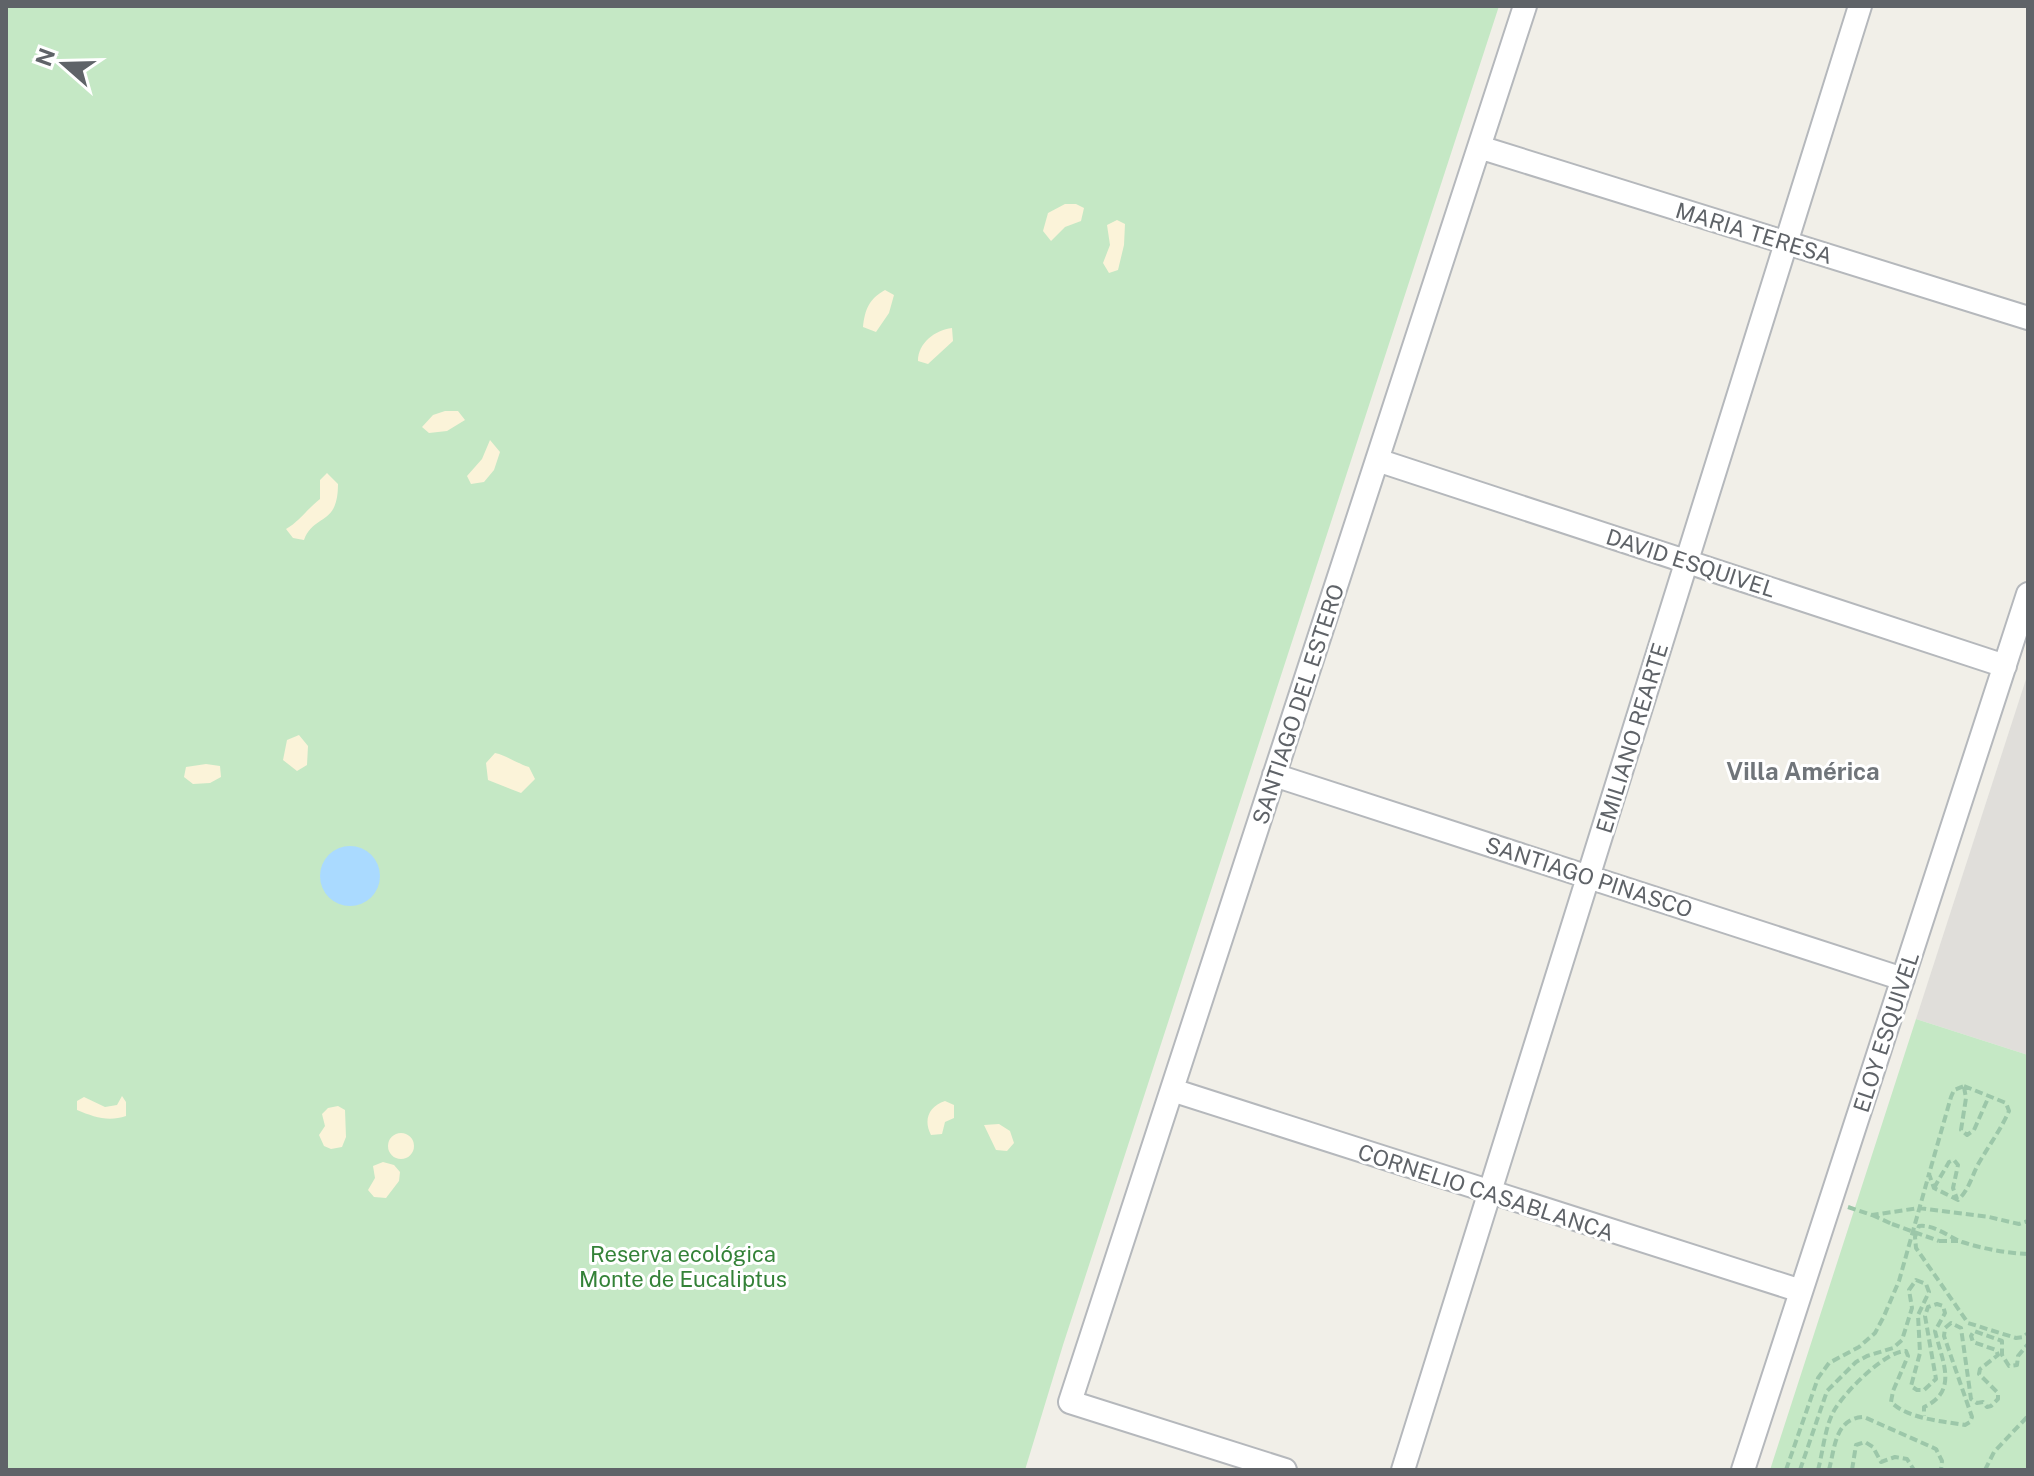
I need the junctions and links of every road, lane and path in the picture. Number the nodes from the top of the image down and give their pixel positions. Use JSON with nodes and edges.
{"nodes":[{"id":1,"x":1525,"y":6,"type":"edge"},
{"id":2,"x":1860,"y":6,"type":"edge"},
{"id":3,"x":1479,"y":147,"type":"junction"},
{"id":4,"x":1786,"y":243,"type":"junction"},
{"id":5,"x":2028,"y":318,"type":"edge"},
{"id":6,"x":1377,"y":460,"type":"junction"},
{"id":7,"x":1687,"y":562,"type":"junction"},
{"id":8,"x":2028,"y":594,"type":"edge"},
{"id":9,"x":2005,"y":666,"type":"junction"},
{"id":10,"x":1274,"y":775,"type":"junction"},
{"id":11,"x":1588,"y":877,"type":"junction"},
{"id":12,"x":1903,"y":979,"type":"junction"},
{"id":13,"x":1964,"y":1086,"type":"junction"},
{"id":14,"x":1172,"y":1090,"type":"junction"},
{"id":15,"x":1989,"y":1096,"type":"junction"},
{"id":16,"x":1929,"y":1174,"type":"junction"},
{"id":17,"x":1934,"y":1188,"type":"junction"},
{"id":18,"x":1490,"y":1194,"type":"junction"},
{"id":19,"x":1958,"y":1200,"type":"junction"},
{"id":20,"x":1919,"y":1208,"type":"junction"},
{"id":21,"x":1854,"y":1209,"type":"dead end"},
{"id":22,"x":1872,"y":1215,"type":"junction"},
{"id":23,"x":2028,"y":1221,"type":"edge"},
{"id":24,"x":1960,"y":1241,"type":"junction"},
{"id":25,"x":2028,"y":1254,"type":"edge"},
{"id":26,"x":1801,"y":1291,"type":"junction"},
{"id":27,"x":1965,"y":1318,"type":"junction"},
{"id":28,"x":1956,"y":1324,"type":"junction"},
{"id":29,"x":2002,"y":1332,"type":"junction"},
{"id":30,"x":2028,"y":1333,"type":"edge"},
{"id":31,"x":1998,"y":1339,"type":"junction"},
{"id":32,"x":1902,"y":1340,"type":"junction"},
{"id":33,"x":2028,"y":1344,"type":"edge"},
{"id":34,"x":1906,"y":1351,"type":"junction"},
{"id":35,"x":1924,"y":1416,"type":"junction"},
{"id":36,"x":2028,"y":1416,"type":"edge"},
{"id":37,"x":1816,"y":1424,"type":"junction"},
{"id":38,"x":1801,"y":1426,"type":"junction"},
{"id":39,"x":1821,"y":1460,"type":"junction"},
{"id":40,"x":1831,"y":1463,"type":"junction"},
{"id":41,"x":1285,"y":1470,"type":"edge"},
{"id":42,"x":1403,"y":1470,"type":"edge"},
{"id":43,"x":1743,"y":1470,"type":"edge"},
{"id":44,"x":1786,"y":1470,"type":"edge"},
{"id":45,"x":1800,"y":1470,"type":"edge"},
{"id":46,"x":1818,"y":1470,"type":"edge"},
{"id":47,"x":1829,"y":1470,"type":"edge"},
{"id":48,"x":1852,"y":1470,"type":"edge"},
{"id":49,"x":1914,"y":1470,"type":"edge"},
{"id":50,"x":1941,"y":1470,"type":"edge"},
{"id":51,"x":1985,"y":1470,"type":"edge"}],
"edges":[{"from":1,"to":3,"type":"street","name":"SANTIAGO DEL ESTERO"},
{"from":2,"to":4,"type":"street","name":"EMILIANO REARTE"},
{"from":3,"to":4,"type":"street","name":"MARIA TERESA"},
{"from":3,"to":6,"type":"street","name":"SANTIAGO DEL ESTERO"},
{"from":4,"to":5,"type":"street","name":"MARIA TERESA"},
{"from":4,"to":7,"type":"street","name":"EMILIANO REARTE"},
{"from":6,"to":7,"type":"street","name":"DAVID ESQUIVEL"},
{"from":6,"to":10,"type":"street","name":"SANTIAGO DEL ESTERO"},
{"from":7,"to":9,"type":"street","name":"DAVID ESQUIVEL"},
{"from":7,"to":11,"type":"street","name":"EMILIANO REARTE"},
{"from":8,"to":9,"type":"street","name":"ELOY ESQUIVEL"},
{"from":9,"to":12,"type":"street","name":"ELOY ESQUIVEL"},
{"from":10,"to":11,"type":"street","name":"SANTIAGO PINASCO"},
{"from":10,"to":14,"type":"street","name":"SANTIAGO DEL ESTERO"},
{"from":11,"to":12,"type":"street","name":"SANTIAGO PINASCO"},
{"from":11,"to":18,"type":"street","name":"EMILIANO REARTE"},
{"from":12,"to":26,"type":"street","name":"ELOY ESQUIVEL"},
{"from":13,"to":15,"type":"path"},
{"from":13,"to":15,"type":"path"},
{"from":13,"to":16,"type":"path"},
{"from":14,"to":18,"type":"street","name":"CORNELIO CASABLANCA"},
{"from":14,"to":41,"type":"street","name":"SANTIAGO DEL ESTERO"},
{"from":15,"to":19,"type":"path"},
{"from":16,"to":17,"type":"path"},
{"from":16,"to":20,"type":"path"},
{"from":17,"to":19,"type":"path"},
{"from":17,"to":19,"type":"path"},
{"from":18,"to":26,"type":"street","name":"CORNELIO CASABLANCA"},
{"from":18,"to":42,"type":"street","name":"EMILIANO REARTE"},
{"from":20,"to":22,"type":"path"},
{"from":20,"to":23,"type":"path"},
{"from":20,"to":38,"type":"path"},
{"from":21,"to":22,"type":"path"},
{"from":22,"to":24,"type":"path","bridge":true},
{"from":24,"to":25,"type":"path"},
{"from":24,"to":27,"type":"path"},
{"from":26,"to":43,"type":"street","name":"ELOY ESQUIVEL"},
{"from":27,"to":28,"type":"path"},
{"from":27,"to":29,"type":"path"},
{"from":28,"to":31,"type":"path"},
{"from":28,"to":35,"type":"path"},
{"from":29,"to":30,"type":"path"},
{"from":29,"to":31,"type":"path"},
{"from":31,"to":33,"type":"path"},
{"from":32,"to":34,"type":"path"},
{"from":32,"to":35,"type":"path"},
{"from":32,"to":37,"type":"path"},
{"from":34,"to":35,"type":"path"},
{"from":34,"to":39,"type":"path"},
{"from":36,"to":51,"type":"path"},
{"from":37,"to":38,"type":"path"},
{"from":37,"to":45,"type":"path"},
{"from":38,"to":44,"type":"path"},
{"from":39,"to":40,"type":"path"},
{"from":39,"to":46,"type":"path"},
{"from":40,"to":47,"type":"path"},
{"from":40,"to":50,"type":"path"},
{"from":48,"to":49,"type":"path"}]}
